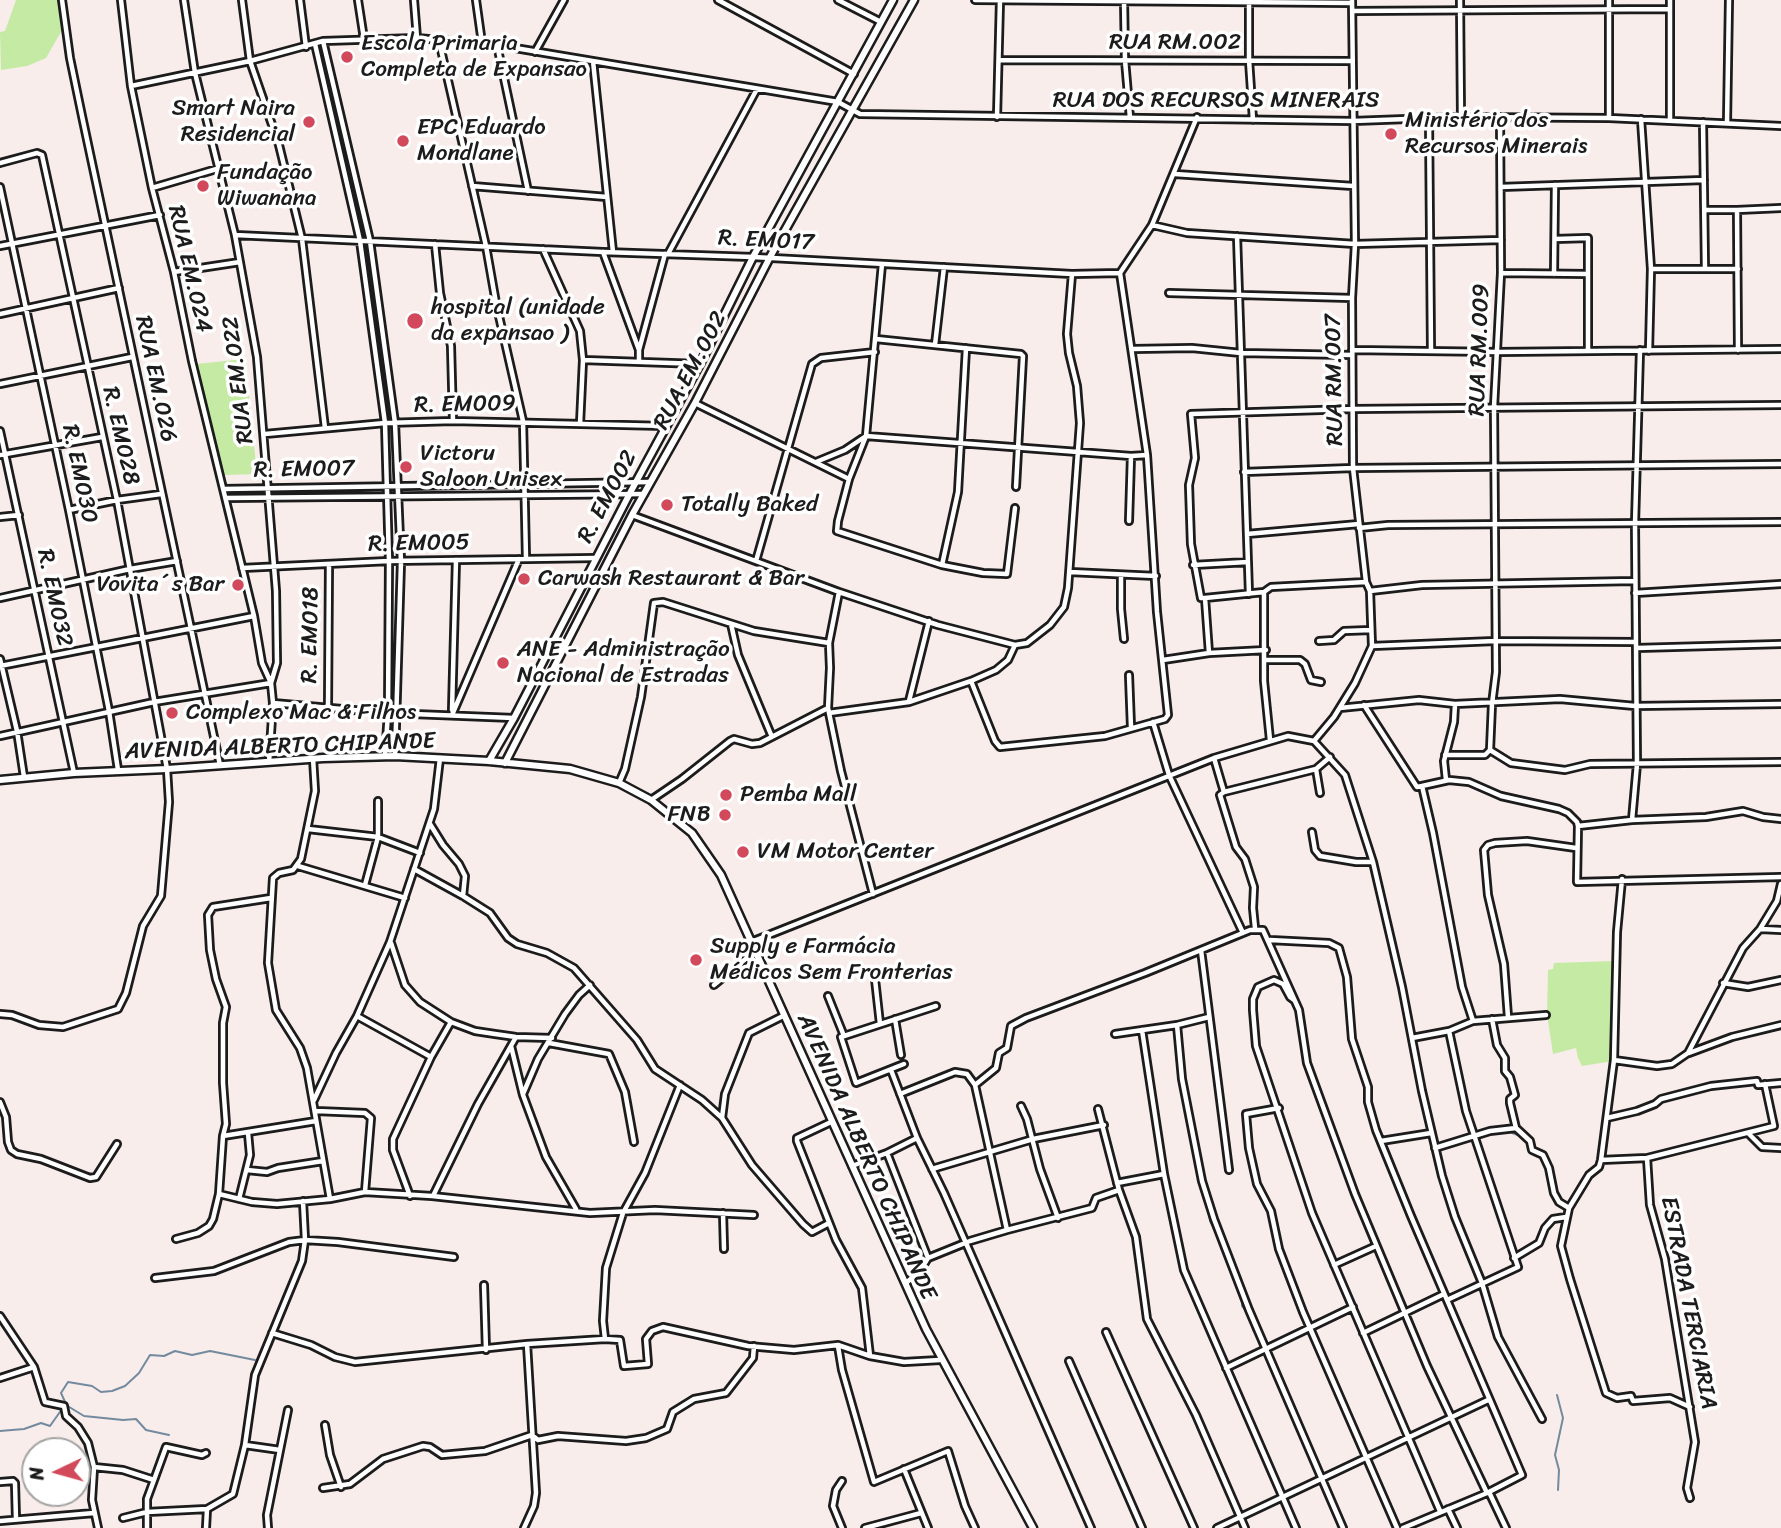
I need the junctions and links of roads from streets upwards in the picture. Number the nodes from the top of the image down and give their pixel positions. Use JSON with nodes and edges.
{"nodes":[{"id":1,"x":62,"y":0,"type":"edge"},
{"id":2,"x":121,"y":0,"type":"edge"},
{"id":3,"x":184,"y":0,"type":"edge"},
{"id":4,"x":242,"y":0,"type":"edge"},
{"id":5,"x":300,"y":0,"type":"edge"},
{"id":6,"x":358,"y":0,"type":"edge"},
{"id":7,"x":414,"y":0,"type":"edge"},
{"id":8,"x":476,"y":0,"type":"edge"},
{"id":9,"x":564,"y":0,"type":"edge"},
{"id":10,"x":718,"y":0,"type":"edge"},
{"id":11,"x":838,"y":0,"type":"edge"},
{"id":12,"x":893,"y":0,"type":"edge"},
{"id":13,"x":914,"y":0,"type":"edge"},
{"id":14,"x":975,"y":0,"type":"edge"},
{"id":15,"x":1000,"y":0,"type":"edge"},
{"id":16,"x":1460,"y":0,"type":"edge"},
{"id":17,"x":1609,"y":0,"type":"edge"},
{"id":18,"x":1670,"y":0,"type":"edge"},
{"id":19,"x":1729,"y":0,"type":"edge"},
{"id":20,"x":1124,"y":1,"type":"edge"},
{"id":21,"x":1250,"y":2,"type":"edge"},
{"id":22,"x":1352,"y":2,"type":"edge"},
{"id":23,"x":1460,"y":9,"type":"junction"},
{"id":24,"x":1609,"y":9,"type":"junction"},
{"id":25,"x":1670,"y":9,"type":"junction"},
{"id":26,"x":1352,"y":11,"type":"junction"},
{"id":27,"x":881,"y":22,"type":"junction"},
{"id":28,"x":364,"y":38,"type":"junction"},
{"id":29,"x":417,"y":38,"type":"junction"},
{"id":30,"x":323,"y":41,"type":"junction"},
{"id":31,"x":439,"y":41,"type":"junction"},
{"id":32,"x":315,"y":44,"type":"junction"},
{"id":33,"x":482,"y":44,"type":"junction"},
{"id":34,"x":497,"y":45,"type":"junction"},
{"id":35,"x":306,"y":47,"type":"junction"},
{"id":36,"x":535,"y":52,"type":"junction"},
{"id":37,"x":999,"y":60,"type":"junction"},
{"id":38,"x":1249,"y":60,"type":"junction"},
{"id":39,"x":250,"y":61,"type":"junction"},
{"id":40,"x":593,"y":61,"type":"junction"},
{"id":41,"x":1125,"y":61,"type":"junction"},
{"id":42,"x":1351,"y":61,"type":"junction"},
{"id":43,"x":195,"y":73,"type":"junction"},
{"id":44,"x":853,"y":74,"type":"junction"},
{"id":45,"x":131,"y":86,"type":"junction"},
{"id":46,"x":757,"y":89,"type":"junction"},
{"id":47,"x":838,"y":102,"type":"junction"},
{"id":48,"x":854,"y":109,"type":"junction"},
{"id":49,"x":997,"y":117,"type":"junction"},
{"id":50,"x":1198,"y":117,"type":"junction"},
{"id":51,"x":1461,"y":117,"type":"junction"},
{"id":52,"x":1500,"y":117,"type":"junction"},
{"id":53,"x":1130,"y":118,"type":"junction"},
{"id":54,"x":1429,"y":118,"type":"junction"},
{"id":55,"x":1609,"y":118,"type":"junction"},
{"id":56,"x":1642,"y":119,"type":"junction"},
{"id":57,"x":1253,"y":120,"type":"junction"},
{"id":58,"x":1353,"y":121,"type":"junction"},
{"id":59,"x":1670,"y":121,"type":"junction"},
{"id":60,"x":1703,"y":122,"type":"junction"},
{"id":61,"x":1727,"y":123,"type":"junction"},
{"id":62,"x":1781,"y":126,"type":"edge"},
{"id":63,"x":0,"y":163,"type":"edge"},
{"id":64,"x":219,"y":168,"type":"junction"},
{"id":65,"x":1175,"y":174,"type":"junction"},
{"id":66,"x":1704,"y":180,"type":"junction"},
{"id":67,"x":1646,"y":181,"type":"junction"},
{"id":68,"x":1555,"y":185,"type":"junction"},
{"id":69,"x":472,"y":186,"type":"junction"},
{"id":70,"x":1353,"y":186,"type":"junction"},
{"id":71,"x":0,"y":187,"type":"edge"},
{"id":72,"x":1501,"y":187,"type":"junction"},
{"id":73,"x":152,"y":188,"type":"junction"},
{"id":74,"x":528,"y":191,"type":"junction"},
{"id":75,"x":607,"y":197,"type":"junction"},
{"id":76,"x":1781,"y":208,"type":"edge"},
{"id":77,"x":1705,"y":210,"type":"junction"},
{"id":78,"x":1737,"y":210,"type":"junction"},
{"id":79,"x":160,"y":215,"type":"junction"},
{"id":80,"x":106,"y":224,"type":"junction"},
{"id":81,"x":1152,"y":225,"type":"junction"},
{"id":82,"x":60,"y":233,"type":"junction"},
{"id":83,"x":235,"y":235,"type":"junction"},
{"id":84,"x":1237,"y":236,"type":"junction"},
{"id":85,"x":302,"y":239,"type":"junction"},
{"id":86,"x":1555,"y":239,"type":"junction"},
{"id":87,"x":1501,"y":240,"type":"junction"},
{"id":88,"x":360,"y":241,"type":"junction"},
{"id":89,"x":370,"y":241,"type":"junction"},
{"id":90,"x":1431,"y":242,"type":"junction"},
{"id":91,"x":12,"y":243,"type":"junction"},
{"id":92,"x":435,"y":244,"type":"junction"},
{"id":93,"x":1355,"y":244,"type":"junction"},
{"id":94,"x":0,"y":246,"type":"edge"},
{"id":95,"x":486,"y":246,"type":"junction"},
{"id":96,"x":543,"y":250,"type":"junction"},
{"id":97,"x":603,"y":252,"type":"junction"},
{"id":98,"x":613,"y":252,"type":"junction"},
{"id":99,"x":666,"y":254,"type":"junction"},
{"id":100,"x":753,"y":257,"type":"junction"},
{"id":101,"x":770,"y":257,"type":"junction"},
{"id":102,"x":240,"y":262,"type":"junction"},
{"id":103,"x":882,"y":264,"type":"junction"},
{"id":104,"x":944,"y":267,"type":"junction"},
{"id":105,"x":1651,"y":269,"type":"junction"},
{"id":106,"x":1705,"y":269,"type":"junction"},
{"id":107,"x":1738,"y":269,"type":"junction"},
{"id":108,"x":174,"y":272,"type":"junction"},
{"id":109,"x":1120,"y":273,"type":"junction"},
{"id":110,"x":1501,"y":273,"type":"junction"},
{"id":111,"x":1072,"y":274,"type":"junction"},
{"id":112,"x":1554,"y":274,"type":"junction"},
{"id":113,"x":1588,"y":274,"type":"junction"},
{"id":114,"x":119,"y":288,"type":"junction"},
{"id":115,"x":1169,"y":293,"type":"dead end"},
{"id":116,"x":1238,"y":294,"type":"junction"},
{"id":117,"x":1352,"y":298,"type":"junction"},
{"id":118,"x":73,"y":299,"type":"junction"},
{"id":119,"x":27,"y":309,"type":"junction"},
{"id":120,"x":0,"y":314,"type":"edge"},
{"id":121,"x":876,"y":339,"type":"junction"},
{"id":122,"x":935,"y":345,"type":"junction"},
{"id":123,"x":966,"y":348,"type":"junction"},
{"id":124,"x":1133,"y":349,"type":"junction"},
{"id":125,"x":1781,"y":349,"type":"edge"},
{"id":126,"x":1640,"y":350,"type":"junction"},
{"id":127,"x":1738,"y":350,"type":"junction"},
{"id":128,"x":639,"y":351,"type":"junction"},
{"id":129,"x":1431,"y":351,"type":"junction"},
{"id":130,"x":1588,"y":351,"type":"junction"},
{"id":131,"x":1649,"y":351,"type":"junction"},
{"id":132,"x":876,"y":352,"type":"junction"},
{"id":133,"x":1352,"y":352,"type":"junction"},
{"id":134,"x":1498,"y":352,"type":"junction"},
{"id":135,"x":1241,"y":353,"type":"junction"},
{"id":136,"x":132,"y":357,"type":"junction"},
{"id":137,"x":583,"y":360,"type":"junction"},
{"id":138,"x":639,"y":362,"type":"junction"},
{"id":139,"x":700,"y":364,"type":"junction"},
{"id":140,"x":86,"y":365,"type":"junction"},
{"id":141,"x":41,"y":376,"type":"junction"},
{"id":142,"x":0,"y":384,"type":"edge"},
{"id":143,"x":695,"y":403,"type":"junction"},
{"id":144,"x":1781,"y":405,"type":"edge"},
{"id":145,"x":1640,"y":406,"type":"junction"},
{"id":146,"x":1494,"y":407,"type":"junction"},
{"id":147,"x":1353,"y":409,"type":"junction"},
{"id":148,"x":1241,"y":413,"type":"junction"},
{"id":149,"x":453,"y":421,"type":"junction"},
{"id":150,"x":523,"y":421,"type":"junction"},
{"id":151,"x":385,"y":423,"type":"junction"},
{"id":152,"x":395,"y":423,"type":"junction"},
{"id":153,"x":580,"y":424,"type":"junction"},
{"id":154,"x":666,"y":426,"type":"junction"},
{"id":155,"x":325,"y":428,"type":"junction"},
{"id":156,"x":0,"y":431,"type":"edge"},
{"id":157,"x":265,"y":434,"type":"junction"},
{"id":158,"x":866,"y":436,"type":"junction"},
{"id":159,"x":103,"y":437,"type":"junction"},
{"id":160,"x":960,"y":444,"type":"junction"},
{"id":161,"x":56,"y":445,"type":"junction"},
{"id":162,"x":1018,"y":446,"type":"junction"},
{"id":163,"x":789,"y":448,"type":"junction"},
{"id":164,"x":1078,"y":450,"type":"junction"},
{"id":165,"x":3,"y":455,"type":"edge"},
{"id":166,"x":1147,"y":455,"type":"junction"},
{"id":167,"x":1131,"y":456,"type":"junction"},
{"id":168,"x":816,"y":462,"type":"junction"},
{"id":169,"x":1635,"y":464,"type":"junction"},
{"id":170,"x":1781,"y":464,"type":"edge"},
{"id":171,"x":1353,"y":468,"type":"junction"},
{"id":172,"x":1496,"y":468,"type":"junction"},
{"id":173,"x":1244,"y":472,"type":"junction"},
{"id":174,"x":849,"y":479,"type":"junction"},
{"id":175,"x":636,"y":481,"type":"junction"},
{"id":176,"x":650,"y":482,"type":"junction"},
{"id":177,"x":386,"y":485,"type":"junction"},
{"id":178,"x":397,"y":485,"type":"junction"},
{"id":179,"x":524,"y":485,"type":"junction"},
{"id":180,"x":1016,"y":487,"type":"dead end"},
{"id":181,"x":268,"y":488,"type":"junction"},
{"id":182,"x":223,"y":489,"type":"junction"},
{"id":183,"x":630,"y":493,"type":"junction"},
{"id":184,"x":161,"y":494,"type":"junction"},
{"id":185,"x":644,"y":494,"type":"junction"},
{"id":186,"x":386,"y":495,"type":"junction"},
{"id":187,"x":524,"y":495,"type":"junction"},
{"id":188,"x":397,"y":496,"type":"junction"},
{"id":189,"x":226,"y":498,"type":"junction"},
{"id":190,"x":268,"y":498,"type":"junction"},
{"id":191,"x":117,"y":500,"type":"junction"},
{"id":192,"x":1015,"y":508,"type":"dead end"},
{"id":193,"x":69,"y":510,"type":"junction"},
{"id":194,"x":632,"y":515,"type":"junction"},
{"id":195,"x":19,"y":516,"type":"junction"},
{"id":196,"x":0,"y":517,"type":"edge"},
{"id":197,"x":1129,"y":521,"type":"dead end"},
{"id":198,"x":1781,"y":522,"type":"edge"},
{"id":199,"x":1635,"y":524,"type":"junction"},
{"id":200,"x":1495,"y":525,"type":"junction"},
{"id":201,"x":1359,"y":526,"type":"junction"},
{"id":202,"x":1247,"y":534,"type":"junction"},
{"id":203,"x":526,"y":558,"type":"junction"},
{"id":204,"x":596,"y":558,"type":"junction"},
{"id":205,"x":519,"y":559,"type":"junction"},
{"id":206,"x":456,"y":560,"type":"junction"},
{"id":207,"x":177,"y":561,"type":"junction"},
{"id":208,"x":388,"y":561,"type":"junction"},
{"id":209,"x":756,"y":561,"type":"junction"},
{"id":210,"x":401,"y":562,"type":"junction"},
{"id":211,"x":1248,"y":562,"type":"junction"},
{"id":212,"x":329,"y":564,"type":"junction"},
{"id":213,"x":942,"y":565,"type":"junction"},
{"id":214,"x":1193,"y":565,"type":"junction"},
{"id":215,"x":273,"y":567,"type":"junction"},
{"id":216,"x":242,"y":568,"type":"junction"},
{"id":217,"x":130,"y":569,"type":"junction"},
{"id":218,"x":1069,"y":572,"type":"junction"},
{"id":219,"x":1121,"y":576,"type":"junction"},
{"id":220,"x":1156,"y":576,"type":"junction"},
{"id":221,"x":83,"y":579,"type":"junction"},
{"id":222,"x":1634,"y":581,"type":"junction"},
{"id":223,"x":1366,"y":582,"type":"junction"},
{"id":224,"x":1495,"y":584,"type":"junction"},
{"id":225,"x":1781,"y":584,"type":"edge"},
{"id":226,"x":1370,"y":591,"type":"junction"},
{"id":227,"x":33,"y":592,"type":"junction"},
{"id":228,"x":839,"y":592,"type":"junction"},
{"id":229,"x":1264,"y":592,"type":"junction"},
{"id":230,"x":1635,"y":593,"type":"junction"},
{"id":231,"x":1250,"y":594,"type":"junction"},
{"id":232,"x":1205,"y":597,"type":"junction"},
{"id":233,"x":0,"y":598,"type":"edge"},
{"id":234,"x":254,"y":616,"type":"junction"},
{"id":235,"x":929,"y":621,"type":"junction"},
{"id":236,"x":731,"y":624,"type":"junction"},
{"id":237,"x":190,"y":627,"type":"junction"},
{"id":238,"x":1371,"y":630,"type":"junction"},
{"id":239,"x":143,"y":637,"type":"junction"},
{"id":240,"x":1124,"y":639,"type":"dead end"},
{"id":241,"x":1319,"y":641,"type":"dead end"},
{"id":242,"x":1495,"y":641,"type":"junction"},
{"id":243,"x":829,"y":643,"type":"junction"},
{"id":244,"x":1781,"y":644,"type":"edge"},
{"id":245,"x":1015,"y":645,"type":"junction"},
{"id":246,"x":1637,"y":645,"type":"junction"},
{"id":247,"x":96,"y":646,"type":"junction"},
{"id":248,"x":1372,"y":646,"type":"junction"},
{"id":249,"x":1266,"y":650,"type":"junction"},
{"id":250,"x":1209,"y":653,"type":"junction"},
{"id":251,"x":48,"y":656,"type":"junction"},
{"id":252,"x":0,"y":659,"type":"edge"},
{"id":253,"x":1163,"y":660,"type":"junction"},
{"id":254,"x":1265,"y":660,"type":"junction"},
{"id":255,"x":1,"y":666,"type":"edge"},
{"id":256,"x":1129,"y":676,"type":"dead end"},
{"id":257,"x":971,"y":681,"type":"junction"},
{"id":258,"x":1321,"y":682,"type":"dead end"},
{"id":259,"x":271,"y":683,"type":"junction"},
{"id":260,"x":206,"y":694,"type":"junction"},
{"id":261,"x":154,"y":702,"type":"junction"},
{"id":262,"x":909,"y":702,"type":"junction"},
{"id":263,"x":273,"y":703,"type":"junction"},
{"id":264,"x":1455,"y":704,"type":"junction"},
{"id":265,"x":1492,"y":704,"type":"junction"},
{"id":266,"x":1781,"y":704,"type":"edge"},
{"id":267,"x":1364,"y":705,"type":"junction"},
{"id":268,"x":1635,"y":706,"type":"junction"},
{"id":269,"x":328,"y":707,"type":"junction"},
{"id":270,"x":1339,"y":708,"type":"junction"},
{"id":271,"x":109,"y":711,"type":"junction"},
{"id":272,"x":828,"y":711,"type":"junction"},
{"id":273,"x":398,"y":712,"type":"junction"},
{"id":274,"x":388,"y":713,"type":"junction"},
{"id":275,"x":452,"y":715,"type":"junction"},
{"id":276,"x":514,"y":718,"type":"junction"},
{"id":277,"x":62,"y":722,"type":"junction"},
{"id":278,"x":1153,"y":722,"type":"junction"},
{"id":279,"x":1131,"y":727,"type":"junction"},
{"id":280,"x":17,"y":731,"type":"junction"},
{"id":281,"x":0,"y":736,"type":"edge"},
{"id":282,"x":772,"y":737,"type":"junction"},
{"id":283,"x":1270,"y":740,"type":"junction"},
{"id":284,"x":1314,"y":741,"type":"junction"},
{"id":285,"x":1490,"y":750,"type":"junction"},
{"id":286,"x":1445,"y":755,"type":"junction"},
{"id":287,"x":395,"y":756,"type":"junction"},
{"id":288,"x":385,"y":757,"type":"junction"},
{"id":289,"x":1330,"y":757,"type":"junction"},
{"id":290,"x":313,"y":758,"type":"junction"},
{"id":291,"x":440,"y":758,"type":"junction"},
{"id":292,"x":1214,"y":758,"type":"junction"},
{"id":293,"x":489,"y":761,"type":"junction"},
{"id":294,"x":269,"y":762,"type":"junction"},
{"id":295,"x":1781,"y":762,"type":"edge"},
{"id":296,"x":505,"y":763,"type":"junction"},
{"id":297,"x":1637,"y":764,"type":"junction"},
{"id":298,"x":220,"y":765,"type":"junction"},
{"id":299,"x":167,"y":769,"type":"junction"},
{"id":300,"x":1316,"y":769,"type":"junction"},
{"id":301,"x":118,"y":770,"type":"junction"},
{"id":302,"x":74,"y":773,"type":"junction"},
{"id":303,"x":1169,"y":775,"type":"junction"},
{"id":304,"x":24,"y":777,"type":"junction"},
{"id":305,"x":0,"y":780,"type":"edge"},
{"id":306,"x":1446,"y":780,"type":"junction"},
{"id":307,"x":619,"y":783,"type":"junction"},
{"id":308,"x":1422,"y":786,"type":"junction"},
{"id":309,"x":1224,"y":792,"type":"junction"},
{"id":310,"x":1320,"y":793,"type":"dead end"},
{"id":311,"x":651,"y":800,"type":"junction"},
{"id":312,"x":378,"y":801,"type":"dead end"},
{"id":313,"x":1781,"y":818,"type":"edge"},
{"id":314,"x":1632,"y":820,"type":"junction"},
{"id":315,"x":429,"y":823,"type":"junction"},
{"id":316,"x":1578,"y":826,"type":"junction"},
{"id":317,"x":308,"y":829,"type":"junction"},
{"id":318,"x":1312,"y":832,"type":"dead end"},
{"id":319,"x":378,"y":837,"type":"junction"},
{"id":320,"x":1576,"y":848,"type":"junction"},
{"id":321,"x":419,"y":853,"type":"junction"},
{"id":322,"x":1373,"y":862,"type":"junction"},
{"id":323,"x":298,"y":866,"type":"junction"},
{"id":324,"x":414,"y":869,"type":"junction"},
{"id":325,"x":1781,"y":877,"type":"edge"},
{"id":326,"x":1622,"y":879,"type":"junction"},
{"id":327,"x":1781,"y":884,"type":"edge"},
{"id":328,"x":365,"y":885,"type":"junction"},
{"id":329,"x":873,"y":894,"type":"junction"},
{"id":330,"x":463,"y":896,"type":"junction"},
{"id":331,"x":271,"y":898,"type":"junction"},
{"id":332,"x":405,"y":898,"type":"junction"},
{"id":333,"x":1255,"y":929,"type":"junction"},
{"id":334,"x":1760,"y":929,"type":"junction"},
{"id":335,"x":1781,"y":930,"type":"edge"},
{"id":336,"x":1243,"y":933,"type":"junction"},
{"id":337,"x":1269,"y":940,"type":"junction"},
{"id":338,"x":390,"y":942,"type":"junction"},
{"id":339,"x":750,"y":942,"type":"junction"},
{"id":340,"x":1201,"y":950,"type":"junction"},
{"id":341,"x":754,"y":952,"type":"junction"},
{"id":342,"x":875,"y":979,"type":"dead end"},
{"id":343,"x":1781,"y":980,"type":"edge"},
{"id":344,"x":1723,"y":984,"type":"junction"},
{"id":345,"x":590,"y":985,"type":"junction"},
{"id":346,"x":714,"y":985,"type":"dead end"},
{"id":347,"x":828,"y":996,"type":"dead end"},
{"id":348,"x":1295,"y":1001,"type":"junction"},
{"id":349,"x":936,"y":1006,"type":"dead end"},
{"id":350,"x":0,"y":1014,"type":"edge"},
{"id":351,"x":1546,"y":1015,"type":"dead end"},
{"id":352,"x":357,"y":1016,"type":"junction"},
{"id":353,"x":783,"y":1016,"type":"junction"},
{"id":354,"x":1209,"y":1017,"type":"junction"},
{"id":355,"x":1508,"y":1017,"type":"junction"},
{"id":356,"x":895,"y":1019,"type":"junction"},
{"id":357,"x":1492,"y":1019,"type":"junction"},
{"id":358,"x":1473,"y":1021,"type":"junction"},
{"id":359,"x":451,"y":1022,"type":"junction"},
{"id":360,"x":880,"y":1024,"type":"junction"},
{"id":361,"x":1177,"y":1025,"type":"junction"},
{"id":362,"x":1781,"y":1025,"type":"edge"},
{"id":363,"x":1142,"y":1030,"type":"junction"},
{"id":364,"x":1449,"y":1031,"type":"junction"},
{"id":365,"x":1115,"y":1034,"type":"dead end"},
{"id":366,"x":844,"y":1036,"type":"junction"},
{"id":367,"x":516,"y":1037,"type":"junction"},
{"id":368,"x":1412,"y":1038,"type":"junction"},
{"id":369,"x":551,"y":1041,"type":"junction"},
{"id":370,"x":510,"y":1045,"type":"junction"},
{"id":371,"x":1688,"y":1053,"type":"junction"},
{"id":372,"x":901,"y":1055,"type":"dead end"},
{"id":373,"x":431,"y":1057,"type":"junction"},
{"id":374,"x":1614,"y":1060,"type":"junction"},
{"id":375,"x":904,"y":1064,"type":"dead end"},
{"id":376,"x":891,"y":1070,"type":"junction"},
{"id":377,"x":1781,"y":1083,"type":"edge"},
{"id":378,"x":1765,"y":1084,"type":"junction"},
{"id":379,"x":680,"y":1085,"type":"junction"},
{"id":380,"x":975,"y":1085,"type":"junction"},
{"id":381,"x":900,"y":1094,"type":"junction"},
{"id":382,"x":523,"y":1095,"type":"junction"},
{"id":383,"x":313,"y":1101,"type":"junction"},
{"id":384,"x":0,"y":1102,"type":"edge"},
{"id":385,"x":1021,"y":1106,"type":"dead end"},
{"id":386,"x":1279,"y":1108,"type":"junction"},
{"id":387,"x":1098,"y":1109,"type":"dead end"},
{"id":388,"x":316,"y":1111,"type":"junction"},
{"id":389,"x":722,"y":1118,"type":"junction"},
{"id":390,"x":1607,"y":1118,"type":"junction"},
{"id":391,"x":316,"y":1121,"type":"junction"},
{"id":392,"x":831,"y":1122,"type":"junction"},
{"id":393,"x":1104,"y":1125,"type":"junction"},
{"id":394,"x":1516,"y":1128,"type":"junction"},
{"id":395,"x":248,"y":1133,"type":"junction"},
{"id":396,"x":1431,"y":1133,"type":"junction"},
{"id":397,"x":1749,"y":1133,"type":"junction"},
{"id":398,"x":223,"y":1136,"type":"junction"},
{"id":399,"x":1474,"y":1136,"type":"junction"},
{"id":400,"x":917,"y":1138,"type":"junction"},
{"id":401,"x":1033,"y":1139,"type":"junction"},
{"id":402,"x":1381,"y":1141,"type":"junction"},
{"id":403,"x":634,"y":1142,"type":"dead end"},
{"id":404,"x":117,"y":1144,"type":"dead end"},
{"id":405,"x":1435,"y":1148,"type":"junction"},
{"id":406,"x":1781,"y":1148,"type":"edge"},
{"id":407,"x":990,"y":1151,"type":"junction"},
{"id":408,"x":887,"y":1153,"type":"junction"},
{"id":409,"x":1647,"y":1158,"type":"junction"},
{"id":410,"x":1601,"y":1160,"type":"junction"},
{"id":411,"x":323,"y":1161,"type":"junction"},
{"id":412,"x":852,"y":1166,"type":"junction"},
{"id":413,"x":932,"y":1168,"type":"junction"},
{"id":414,"x":247,"y":1170,"type":"junction"},
{"id":415,"x":1228,"y":1170,"type":"dead end"},
{"id":416,"x":1164,"y":1174,"type":"junction"},
{"id":417,"x":1117,"y":1183,"type":"junction"},
{"id":418,"x":1119,"y":1190,"type":"junction"},
{"id":419,"x":365,"y":1192,"type":"junction"},
{"id":420,"x":219,"y":1194,"type":"junction"},
{"id":421,"x":410,"y":1196,"type":"junction"},
{"id":422,"x":432,"y":1196,"type":"junction"},
{"id":423,"x":239,"y":1199,"type":"junction"},
{"id":424,"x":330,"y":1199,"type":"junction"},
{"id":425,"x":303,"y":1201,"type":"junction"},
{"id":426,"x":1569,"y":1208,"type":"junction"},
{"id":427,"x":577,"y":1210,"type":"junction"},
{"id":428,"x":624,"y":1213,"type":"junction"},
{"id":429,"x":723,"y":1213,"type":"junction"},
{"id":430,"x":754,"y":1214,"type":"dead end"},
{"id":431,"x":1566,"y":1217,"type":"junction"},
{"id":432,"x":1058,"y":1218,"type":"junction"},
{"id":433,"x":829,"y":1223,"type":"junction"},
{"id":434,"x":1007,"y":1230,"type":"junction"},
{"id":435,"x":176,"y":1239,"type":"dead end"},
{"id":436,"x":305,"y":1240,"type":"junction"},
{"id":437,"x":966,"y":1243,"type":"junction"},
{"id":438,"x":1376,"y":1246,"type":"junction"},
{"id":439,"x":723,"y":1249,"type":"dead end"},
{"id":440,"x":454,"y":1257,"type":"dead end"},
{"id":441,"x":928,"y":1258,"type":"junction"},
{"id":442,"x":1514,"y":1258,"type":"junction"},
{"id":443,"x":1334,"y":1265,"type":"junction"},
{"id":444,"x":155,"y":1278,"type":"dead end"},
{"id":445,"x":1482,"y":1283,"type":"junction"},
{"id":446,"x":905,"y":1284,"type":"junction"},
{"id":447,"x":484,"y":1285,"type":"dead end"},
{"id":448,"x":1444,"y":1294,"type":"junction"},
{"id":449,"x":1447,"y":1300,"type":"junction"},
{"id":450,"x":1353,"y":1307,"type":"junction"},
{"id":451,"x":1404,"y":1312,"type":"junction"},
{"id":452,"x":0,"y":1316,"type":"edge"},
{"id":453,"x":1310,"y":1327,"type":"junction"},
{"id":454,"x":1106,"y":1332,"type":"dead end"},
{"id":455,"x":1363,"y":1333,"type":"junction"},
{"id":456,"x":272,"y":1334,"type":"junction"},
{"id":457,"x":605,"y":1339,"type":"junction"},
{"id":458,"x":527,"y":1344,"type":"junction"},
{"id":459,"x":838,"y":1345,"type":"junction"},
{"id":460,"x":754,"y":1346,"type":"junction"},
{"id":461,"x":1266,"y":1348,"type":"junction"},
{"id":462,"x":486,"y":1350,"type":"junction"},
{"id":463,"x":870,"y":1356,"type":"junction"},
{"id":464,"x":940,"y":1360,"type":"junction"},
{"id":465,"x":1069,"y":1361,"type":"dead end"},
{"id":466,"x":34,"y":1367,"type":"junction"},
{"id":467,"x":1226,"y":1368,"type":"junction"},
{"id":468,"x":0,"y":1378,"type":"edge"},
{"id":469,"x":1488,"y":1400,"type":"junction"},
{"id":470,"x":1690,"y":1407,"type":"junction"},
{"id":471,"x":288,"y":1409,"type":"dead end"},
{"id":472,"x":1451,"y":1418,"type":"junction"},
{"id":473,"x":1542,"y":1419,"type":"dead end"},
{"id":474,"x":326,"y":1424,"type":"dead end"},
{"id":475,"x":532,"y":1434,"type":"junction"},
{"id":476,"x":1407,"y":1437,"type":"junction"},
{"id":477,"x":245,"y":1445,"type":"junction"},
{"id":478,"x":280,"y":1450,"type":"junction"},
{"id":479,"x":206,"y":1454,"type":"dead end"},
{"id":480,"x":1367,"y":1457,"type":"junction"},
{"id":481,"x":94,"y":1467,"type":"junction"},
{"id":482,"x":904,"y":1469,"type":"junction"},
{"id":483,"x":1322,"y":1478,"type":"junction"},
{"id":484,"x":154,"y":1480,"type":"junction"},
{"id":485,"x":842,"y":1481,"type":"dead end"},
{"id":486,"x":0,"y":1482,"type":"edge"},
{"id":487,"x":341,"y":1487,"type":"junction"},
{"id":488,"x":323,"y":1488,"type":"dead end"},
{"id":489,"x":1488,"y":1492,"type":"junction"},
{"id":490,"x":1283,"y":1497,"type":"junction"},
{"id":491,"x":1690,"y":1498,"type":"dead end"},
{"id":492,"x":1448,"y":1509,"type":"junction"},
{"id":493,"x":207,"y":1510,"type":"junction"},
{"id":494,"x":1440,"y":1511,"type":"junction"},
{"id":495,"x":147,"y":1512,"type":"junction"},
{"id":496,"x":94,"y":1513,"type":"junction"},
{"id":497,"x":921,"y":1513,"type":"junction"},
{"id":498,"x":1240,"y":1517,"type":"junction"},
{"id":499,"x":123,"y":1518,"type":"dead end"},
{"id":500,"x":16,"y":1520,"type":"junction"},
{"id":501,"x":0,"y":1521,"type":"edge"},
{"id":502,"x":98,"y":1528,"type":"edge"},
{"id":503,"x":147,"y":1528,"type":"edge"},
{"id":504,"x":206,"y":1528,"type":"edge"},
{"id":505,"x":268,"y":1528,"type":"edge"},
{"id":506,"x":524,"y":1528,"type":"edge"},
{"id":507,"x":842,"y":1528,"type":"edge"},
{"id":508,"x":864,"y":1528,"type":"edge"},
{"id":509,"x":928,"y":1528,"type":"edge"},
{"id":510,"x":975,"y":1528,"type":"edge"},
{"id":511,"x":1033,"y":1528,"type":"edge"},
{"id":512,"x":1091,"y":1528,"type":"edge"},
{"id":513,"x":1142,"y":1528,"type":"edge"},
{"id":514,"x":1194,"y":1528,"type":"edge"},
{"id":515,"x":1217,"y":1528,"type":"edge"},
{"id":516,"x":1245,"y":1528,"type":"edge"},
{"id":517,"x":1296,"y":1528,"type":"edge"},
{"id":518,"x":1343,"y":1528,"type":"edge"},
{"id":519,"x":1397,"y":1528,"type":"edge"},
{"id":520,"x":1403,"y":1528,"type":"edge"},
{"id":521,"x":1457,"y":1528,"type":"edge"},
{"id":522,"x":1506,"y":1528,"type":"edge"}],
"edges":[{"from":1,"to":80,"type":"street","name":"RUA EM.026"},
{"from":2,"to":45,"type":"street","name":"RUA EM.024"},
{"from":3,"to":43,"type":"street","name":"RUA EM.022"},
{"from":4,"to":39,"type":"street"},
{"from":5,"to":35,"type":"street"},
{"from":6,"to":28,"type":"street"},
{"from":7,"to":29,"type":"street"},
{"from":8,"to":33,"type":"street"},
{"from":9,"to":36,"type":"street"},
{"from":10,"to":44,"type":"street"},
{"from":11,"to":27,"type":"street"},
{"from":12,"to":27,"type":"street"},
{"from":13,"to":48,"type":"street","name":"RUA EM.002"},
{"from":14,"to":15,"type":"street"},
{"from":15,"to":20,"type":"street"},
{"from":15,"to":37,"type":"street"},
{"from":16,"to":23,"type":"street"},
{"from":17,"to":24,"type":"street"},
{"from":18,"to":25,"type":"street"},
{"from":19,"to":61,"type":"street"},
{"from":20,"to":21,"type":"street"},
{"from":20,"to":41,"type":"street"},
{"from":21,"to":22,"type":"street"},
{"from":21,"to":38,"type":"street"},
{"from":22,"to":26,"type":"street","name":"RUA RM.007"},
{"from":23,"to":24,"type":"street"},
{"from":23,"to":26,"type":"street"},
{"from":23,"to":51,"type":"street"},
{"from":24,"to":25,"type":"street"},
{"from":24,"to":55,"type":"street"},
{"from":25,"to":59,"type":"street"},
{"from":26,"to":42,"type":"street","name":"RUA RM.007"},
{"from":27,"to":44,"type":"street"},
{"from":28,"to":29,"type":"street"},
{"from":28,"to":30,"type":"street"},
{"from":29,"to":31,"type":"street"},
{"from":30,"to":32,"type":"street"},
{"from":30,"to":89,"type":"street"},
{"from":31,"to":33,"type":"street"},
{"from":31,"to":69,"type":"street"},
{"from":32,"to":35,"type":"street"},
{"from":32,"to":88,"type":"street"},
{"from":33,"to":34,"type":"street"},
{"from":34,"to":36,"type":"street"},
{"from":34,"to":74,"type":"street"},
{"from":35,"to":39,"type":"street"},
{"from":36,"to":40,"type":"street"},
{"from":37,"to":41,"type":"street","name":"RUA RM.002"},
{"from":37,"to":49,"type":"street"},
{"from":38,"to":41,"type":"street","name":"RUA RM.002"},
{"from":38,"to":42,"type":"street","name":"RUA RM.002"},
{"from":38,"to":57,"type":"street"},
{"from":39,"to":43,"type":"street"},
{"from":39,"to":85,"type":"street"},
{"from":40,"to":46,"type":"street"},
{"from":40,"to":75,"type":"street"},
{"from":41,"to":53,"type":"street"},
{"from":42,"to":58,"type":"street","name":"RUA RM.007"},
{"from":43,"to":45,"type":"street"},
{"from":43,"to":64,"type":"street","name":"RUA EM.022"},
{"from":44,"to":47,"type":"street"},
{"from":45,"to":73,"type":"street","name":"RUA EM.024"},
{"from":46,"to":47,"type":"street"},
{"from":46,"to":99,"type":"street"},
{"from":47,"to":48,"type":"street"},
{"from":47,"to":100,"type":"street","name":"R. EM002"},
{"from":48,"to":49,"type":"street","name":"RUA DOS RECURSOS MINERAIS"},
{"from":48,"to":101,"type":"street","name":"RUA EM.002"},
{"from":49,"to":53,"type":"street","name":"RUA DOS RECURSOS MINERAIS"},
{"from":50,"to":53,"type":"street","name":"RUA DOS RECURSOS MINERAIS"},
{"from":50,"to":57,"type":"street","name":"RUA DOS RECURSOS MINERAIS"},
{"from":50,"to":65,"type":"street"},
{"from":51,"to":52,"type":"street","name":"RUA DOS RECURSOS MINERAIS"},
{"from":51,"to":54,"type":"street","name":"RUA DOS RECURSOS MINERAIS"},
{"from":52,"to":55,"type":"street","name":"RUA DOS RECURSOS MINERAIS"},
{"from":52,"to":72,"type":"street","name":"RUA RM.009"},
{"from":54,"to":58,"type":"street","name":"RUA DOS RECURSOS MINERAIS"},
{"from":54,"to":90,"type":"street"},
{"from":55,"to":56,"type":"street","name":"RUA DOS RECURSOS MINERAIS"},
{"from":56,"to":59,"type":"street","name":"RUA DOS RECURSOS MINERAIS"},
{"from":56,"to":67,"type":"street"},
{"from":57,"to":58,"type":"street","name":"RUA DOS RECURSOS MINERAIS"},
{"from":58,"to":70,"type":"street","name":"RUA RM.007"},
{"from":59,"to":60,"type":"street","name":"RUA DOS RECURSOS MINERAIS"},
{"from":60,"to":61,"type":"street","name":"RUA DOS RECURSOS MINERAIS"},
{"from":60,"to":66,"type":"street"},
{"from":61,"to":62,"type":"street","name":"RUA DOS RECURSOS MINERAIS"},
{"from":63,"to":82,"type":"street","name":"R. EM028"},
{"from":64,"to":73,"type":"street"},
{"from":64,"to":83,"type":"street","name":"RUA EM.022"},
{"from":65,"to":70,"type":"street"},
{"from":65,"to":81,"type":"street"},
{"from":66,"to":67,"type":"street"},
{"from":66,"to":77,"type":"street"},
{"from":67,"to":68,"type":"street"},
{"from":67,"to":105,"type":"street"},
{"from":68,"to":72,"type":"street"},
{"from":68,"to":86,"type":"street"},
{"from":69,"to":74,"type":"street"},
{"from":69,"to":95,"type":"street"},
{"from":70,"to":93,"type":"street","name":"RUA RM.007"},
{"from":71,"to":91,"type":"street","name":"R. EM030"},
{"from":72,"to":87,"type":"street","name":"RUA RM.009"},
{"from":73,"to":79,"type":"street","name":"RUA EM.024"},
{"from":74,"to":75,"type":"street"},
{"from":75,"to":98,"type":"street"},
{"from":76,"to":78,"type":"street"},
{"from":77,"to":78,"type":"street"},
{"from":77,"to":106,"type":"street"},
{"from":78,"to":107,"type":"street"},
{"from":79,"to":80,"type":"street"},
{"from":79,"to":108,"type":"street","name":"RUA EM.024"},
{"from":80,"to":82,"type":"street"},
{"from":80,"to":114,"type":"street","name":"RUA EM.026"},
{"from":81,"to":84,"type":"street"},
{"from":81,"to":109,"type":"street"},
{"from":82,"to":91,"type":"street"},
{"from":82,"to":118,"type":"street","name":"R. EM028"},
{"from":83,"to":85,"type":"street","name":"R. EM017"},
{"from":83,"to":102,"type":"street","name":"RUA EM.022"},
{"from":84,"to":93,"type":"street"},
{"from":84,"to":116,"type":"street"},
{"from":85,"to":88,"type":"street","name":"R. EM017"},
{"from":85,"to":155,"type":"street"},
{"from":86,"to":112,"type":"street"},
{"from":86,"to":113,"type":"street"},
{"from":87,"to":90,"type":"street"},
{"from":87,"to":110,"type":"street","name":"RUA RM.009"},
{"from":88,"to":89,"type":"street","name":"R. EM017"},
{"from":88,"to":151,"type":"street"},
{"from":89,"to":92,"type":"street","name":"R. EM017"},
{"from":89,"to":152,"type":"street"},
{"from":90,"to":93,"type":"street"},
{"from":90,"to":129,"type":"street"},
{"from":91,"to":94,"type":"street"},
{"from":91,"to":119,"type":"street","name":"R. EM030"},
{"from":92,"to":95,"type":"street","name":"R. EM017"},
{"from":92,"to":149,"type":"street"},
{"from":93,"to":117,"type":"street","name":"RUA RM.007"},
{"from":95,"to":96,"type":"street","name":"R. EM017"},
{"from":95,"to":150,"type":"street"},
{"from":96,"to":97,"type":"street","name":"R. EM017"},
{"from":96,"to":137,"type":"street"},
{"from":97,"to":98,"type":"street","name":"R. EM017"},
{"from":97,"to":128,"type":"street"},
{"from":98,"to":99,"type":"street","name":"R. EM017"},
{"from":99,"to":100,"type":"street","name":"R. EM017"},
{"from":99,"to":128,"type":"street"},
{"from":100,"to":101,"type":"street","name":"R. EM017"},
{"from":100,"to":139,"type":"street","name":"R. EM002"},
{"from":101,"to":103,"type":"street","name":"R. EM017"},
{"from":101,"to":143,"type":"street","name":"RUA EM.002"},
{"from":102,"to":108,"type":"street"},
{"from":102,"to":157,"type":"street","name":"RUA EM.022"},
{"from":103,"to":104,"type":"street","name":"R. EM017"},
{"from":103,"to":121,"type":"street"},
{"from":104,"to":111,"type":"street","name":"R. EM017"},
{"from":104,"to":122,"type":"street"},
{"from":105,"to":106,"type":"street"},
{"from":105,"to":131,"type":"street"},
{"from":106,"to":107,"type":"street"},
{"from":107,"to":127,"type":"street"},
{"from":108,"to":182,"type":"street","name":"RUA EM.024"},
{"from":109,"to":111,"type":"street","name":"R. EM017"},
{"from":109,"to":124,"type":"street"},
{"from":110,"to":112,"type":"street"},
{"from":110,"to":134,"type":"street","name":"RUA RM.009"},
{"from":111,"to":164,"type":"street"},
{"from":112,"to":113,"type":"street"},
{"from":113,"to":130,"type":"street"},
{"from":114,"to":118,"type":"street"},
{"from":114,"to":136,"type":"street","name":"RUA EM.026"},
{"from":115,"to":116,"type":"street"},
{"from":116,"to":117,"type":"street"},
{"from":116,"to":135,"type":"street"},
{"from":117,"to":133,"type":"street","name":"RUA RM.007"},
{"from":118,"to":119,"type":"street"},
{"from":118,"to":140,"type":"street","name":"R. EM028"},
{"from":119,"to":120,"type":"street"},
{"from":119,"to":141,"type":"street","name":"R. EM030"},
{"from":121,"to":122,"type":"street"},
{"from":121,"to":132,"type":"street"},
{"from":122,"to":123,"type":"street"},
{"from":123,"to":160,"type":"street"},
{"from":123,"to":162,"type":"street"},
{"from":124,"to":135,"type":"street"},
{"from":124,"to":166,"type":"street"},
{"from":125,"to":127,"type":"street"},
{"from":126,"to":130,"type":"street"},
{"from":126,"to":131,"type":"street"},
{"from":126,"to":145,"type":"street"},
{"from":127,"to":131,"type":"street"},
{"from":128,"to":138,"type":"street"},
{"from":129,"to":133,"type":"street"},
{"from":129,"to":134,"type":"street"},
{"from":130,"to":134,"type":"street"},
{"from":132,"to":158,"type":"street"},
{"from":132,"to":163,"type":"street"},
{"from":133,"to":135,"type":"street"},
{"from":133,"to":147,"type":"street","name":"RUA RM.007"},
{"from":134,"to":146,"type":"street","name":"RUA RM.009"},
{"from":135,"to":148,"type":"street"},
{"from":136,"to":140,"type":"street"},
{"from":136,"to":184,"type":"street","name":"RUA EM.026"},
{"from":137,"to":138,"type":"street"},
{"from":137,"to":153,"type":"street"},
{"from":138,"to":139,"type":"street"},
{"from":139,"to":154,"type":"street","name":"R. EM002"},
{"from":140,"to":141,"type":"street"},
{"from":140,"to":159,"type":"street","name":"R. EM028"},
{"from":141,"to":142,"type":"street"},
{"from":141,"to":161,"type":"street","name":"R. EM030"},
{"from":143,"to":163,"type":"street"},
{"from":143,"to":176,"type":"street","name":"RUA EM.002"},
{"from":144,"to":145,"type":"street"},
{"from":145,"to":146,"type":"street"},
{"from":145,"to":169,"type":"street"},
{"from":146,"to":147,"type":"street"},
{"from":146,"to":172,"type":"street","name":"RUA RM.009"},
{"from":147,"to":148,"type":"street"},
{"from":147,"to":171,"type":"street","name":"RUA RM.007"},
{"from":148,"to":173,"type":"street"},
{"from":148,"to":214,"type":"street"},
{"from":149,"to":150,"type":"street","name":"R. EM009"},
{"from":149,"to":152,"type":"street","name":"R. EM009"},
{"from":150,"to":153,"type":"street","name":"R. EM009"},
{"from":150,"to":179,"type":"street"},
{"from":151,"to":152,"type":"street","name":"R. EM009"},
{"from":151,"to":155,"type":"street","name":"R. EM009"},
{"from":151,"to":177,"type":"street"},
{"from":152,"to":178,"type":"street"},
{"from":153,"to":154,"type":"street","name":"R. EM009"},
{"from":154,"to":175,"type":"street","name":"R. EM002"},
{"from":155,"to":157,"type":"street","name":"R. EM009"},
{"from":156,"to":165,"type":"street","name":"R. EM032"},
{"from":157,"to":181,"type":"street","name":"RUA EM.022"},
{"from":158,"to":160,"type":"street"},
{"from":158,"to":168,"type":"street"},
{"from":158,"to":174,"type":"street"},
{"from":159,"to":161,"type":"street"},
{"from":159,"to":191,"type":"street","name":"R. EM028"},
{"from":160,"to":162,"type":"street"},
{"from":160,"to":213,"type":"street"},
{"from":161,"to":165,"type":"street"},
{"from":161,"to":193,"type":"street","name":"R. EM030"},
{"from":162,"to":164,"type":"street"},
{"from":162,"to":180,"type":"street"},
{"from":163,"to":168,"type":"street"},
{"from":163,"to":209,"type":"street"},
{"from":164,"to":167,"type":"street"},
{"from":164,"to":218,"type":"street"},
{"from":165,"to":195,"type":"street","name":"R. EM032"},
{"from":166,"to":167,"type":"street"},
{"from":166,"to":220,"type":"street"},
{"from":167,"to":197,"type":"street"},
{"from":168,"to":174,"type":"street"},
{"from":169,"to":170,"type":"street"},
{"from":169,"to":172,"type":"street"},
{"from":169,"to":199,"type":"street"},
{"from":171,"to":172,"type":"street"},
{"from":171,"to":173,"type":"street"},
{"from":171,"to":201,"type":"street","name":"RUA RM.007"},
{"from":172,"to":200,"type":"street","name":"RUA RM.009"},
{"from":173,"to":202,"type":"street"},
{"from":174,"to":213,"type":"street"},
{"from":175,"to":176,"type":"street","name":"R. EM007"},
{"from":175,"to":179,"type":"street","name":"R. EM007"},
{"from":175,"to":183,"type":"street","name":"R. EM002"},
{"from":176,"to":185,"type":"street","name":"RUA EM.002"},
{"from":177,"to":178,"type":"street","name":"R. EM007"},
{"from":177,"to":181,"type":"street","name":"R. EM007"},
{"from":177,"to":186,"type":"street"},
{"from":178,"to":179,"type":"street","name":"R. EM007"},
{"from":178,"to":188,"type":"street"},
{"from":179,"to":187,"type":"street"},
{"from":181,"to":182,"type":"street","name":"R. EM007"},
{"from":181,"to":190,"type":"street","name":"RUA EM.022"},
{"from":182,"to":189,"type":"street","name":"RUA EM.024"},
{"from":183,"to":185,"type":"street","name":"R. EM007"},
{"from":183,"to":187,"type":"street","name":"R. EM007"},
{"from":183,"to":204,"type":"street","name":"R. EM002"},
{"from":184,"to":191,"type":"street"},
{"from":184,"to":207,"type":"street","name":"RUA EM.026"},
{"from":185,"to":194,"type":"street","name":"RUA EM.002"},
{"from":186,"to":188,"type":"street","name":"R. EM007"},
{"from":186,"to":190,"type":"street","name":"R. EM007"},
{"from":186,"to":208,"type":"street"},
{"from":187,"to":188,"type":"street","name":"R. EM007"},
{"from":187,"to":203,"type":"street"},
{"from":188,"to":210,"type":"street"},
{"from":189,"to":190,"type":"street","name":"R. EM007"},
{"from":189,"to":216,"type":"street","name":"RUA EM.024"},
{"from":190,"to":215,"type":"street","name":"RUA EM.022"},
{"from":191,"to":193,"type":"street"},
{"from":191,"to":217,"type":"street","name":"R. EM028"},
{"from":192,"to":213,"type":"street"},
{"from":193,"to":221,"type":"street","name":"R. EM030"},
{"from":194,"to":209,"type":"street"},
{"from":194,"to":296,"type":"street","name":"RUA EM.002"},
{"from":195,"to":196,"type":"street"},
{"from":195,"to":227,"type":"street","name":"R. EM032"},
{"from":198,"to":199,"type":"street"},
{"from":199,"to":200,"type":"street"},
{"from":199,"to":222,"type":"street"},
{"from":200,"to":201,"type":"street"},
{"from":200,"to":224,"type":"street","name":"RUA RM.009"},
{"from":201,"to":202,"type":"street"},
{"from":201,"to":223,"type":"street","name":"RUA RM.007"},
{"from":202,"to":211,"type":"street"},
{"from":203,"to":204,"type":"street","name":"R. EM005"},
{"from":203,"to":205,"type":"street","name":"R. EM005"},
{"from":204,"to":276,"type":"street","name":"R. EM002"},
{"from":205,"to":206,"type":"street","name":"R. EM005"},
{"from":205,"to":275,"type":"street"},
{"from":206,"to":210,"type":"street","name":"R. EM005"},
{"from":206,"to":275,"type":"street"},
{"from":207,"to":217,"type":"street"},
{"from":207,"to":237,"type":"street","name":"RUA EM.026"},
{"from":208,"to":210,"type":"street","name":"R. EM005"},
{"from":208,"to":212,"type":"street","name":"R. EM005"},
{"from":208,"to":274,"type":"street"},
{"from":209,"to":228,"type":"street"},
{"from":210,"to":273,"type":"street"},
{"from":211,"to":214,"type":"street"},
{"from":211,"to":231,"type":"street"},
{"from":212,"to":215,"type":"street","name":"R. EM005"},
{"from":212,"to":269,"type":"street","name":"R. EM018"},
{"from":214,"to":232,"type":"street"},
{"from":215,"to":216,"type":"street","name":"R. EM005"},
{"from":215,"to":259,"type":"street","name":"RUA EM.022"},
{"from":216,"to":234,"type":"street","name":"RUA EM.024"},
{"from":217,"to":221,"type":"street"},
{"from":217,"to":239,"type":"street","name":"R. EM028"},
{"from":218,"to":219,"type":"street"},
{"from":218,"to":245,"type":"street"},
{"from":219,"to":220,"type":"street"},
{"from":219,"to":240,"type":"street"},
{"from":220,"to":253,"type":"street"},
{"from":221,"to":227,"type":"street"},
{"from":221,"to":247,"type":"street","name":"R. EM030"},
{"from":222,"to":224,"type":"street"},
{"from":222,"to":230,"type":"street"},
{"from":223,"to":226,"type":"street","name":"RUA RM.007"},
{"from":223,"to":229,"type":"street"},
{"from":224,"to":226,"type":"street"},
{"from":224,"to":242,"type":"street","name":"RUA RM.009"},
{"from":225,"to":230,"type":"street"},
{"from":226,"to":238,"type":"street","name":"RUA RM.007"},
{"from":227,"to":233,"type":"street"},
{"from":227,"to":251,"type":"street","name":"R. EM032"},
{"from":228,"to":235,"type":"street"},
{"from":228,"to":243,"type":"street"},
{"from":229,"to":231,"type":"street"},
{"from":229,"to":249,"type":"street"},
{"from":230,"to":246,"type":"street"},
{"from":231,"to":232,"type":"street"},
{"from":232,"to":250,"type":"street"},
{"from":234,"to":237,"type":"street"},
{"from":234,"to":259,"type":"street","name":"RUA EM.024"},
{"from":235,"to":245,"type":"street"},
{"from":235,"to":262,"type":"street"},
{"from":236,"to":243,"type":"street"},
{"from":236,"to":282,"type":"street"},
{"from":236,"to":307,"type":"street"},
{"from":237,"to":239,"type":"street"},
{"from":237,"to":260,"type":"street","name":"RUA EM.026"},
{"from":238,"to":241,"type":"street"},
{"from":238,"to":248,"type":"street","name":"RUA RM.007"},
{"from":239,"to":247,"type":"street"},
{"from":239,"to":261,"type":"street","name":"R. EM028"},
{"from":242,"to":246,"type":"street"},
{"from":242,"to":248,"type":"street"},
{"from":242,"to":265,"type":"street","name":"RUA RM.009"},
{"from":243,"to":272,"type":"street"},
{"from":244,"to":246,"type":"street"},
{"from":245,"to":257,"type":"street"},
{"from":246,"to":268,"type":"street"},
{"from":247,"to":251,"type":"street"},
{"from":247,"to":271,"type":"street","name":"R. EM030"},
{"from":248,"to":270,"type":"street","name":"RUA RM.007"},
{"from":249,"to":250,"type":"street"},
{"from":249,"to":254,"type":"street"},
{"from":250,"to":253,"type":"street"},
{"from":251,"to":255,"type":"street"},
{"from":251,"to":277,"type":"street","name":"R. EM032"},
{"from":252,"to":255,"type":"street"},
{"from":253,"to":278,"type":"street"},
{"from":254,"to":258,"type":"street"},
{"from":254,"to":283,"type":"street"},
{"from":255,"to":280,"type":"street"},
{"from":256,"to":279,"type":"street"},
{"from":257,"to":262,"type":"street"},
{"from":257,"to":279,"type":"street"},
{"from":259,"to":260,"type":"street"},
{"from":259,"to":263,"type":"street","name":"RUA EM.022"},
{"from":260,"to":261,"type":"street"},
{"from":260,"to":298,"type":"street","name":"RUA EM.026"},
{"from":261,"to":271,"type":"street"},
{"from":261,"to":299,"type":"street","name":"R. EM028"},
{"from":262,"to":272,"type":"street"},
{"from":263,"to":269,"type":"street"},
{"from":263,"to":294,"type":"street","name":"RUA EM.022"},
{"from":264,"to":265,"type":"street"},
{"from":264,"to":267,"type":"street"},
{"from":264,"to":286,"type":"street"},
{"from":265,"to":268,"type":"street"},
{"from":265,"to":285,"type":"street","name":"RUA RM.009"},
{"from":266,"to":268,"type":"street"},
{"from":267,"to":270,"type":"street"},
{"from":267,"to":308,"type":"street"},
{"from":268,"to":297,"type":"street"},
{"from":269,"to":274,"type":"street"},
{"from":270,"to":284,"type":"street","name":"RUA RM.007"},
{"from":271,"to":277,"type":"street"},
{"from":271,"to":301,"type":"street","name":"R. EM030"},
{"from":272,"to":282,"type":"street"},
{"from":272,"to":329,"type":"street"},
{"from":273,"to":274,"type":"street"},
{"from":273,"to":275,"type":"street"},
{"from":273,"to":287,"type":"street"},
{"from":274,"to":288,"type":"street"},
{"from":275,"to":276,"type":"street"},
{"from":276,"to":293,"type":"street","name":"R. EM002"},
{"from":277,"to":280,"type":"street"},
{"from":277,"to":302,"type":"street","name":"R. EM032"},
{"from":278,"to":279,"type":"street"},
{"from":278,"to":303,"type":"street"},
{"from":280,"to":281,"type":"street"},
{"from":280,"to":304,"type":"street"},
{"from":282,"to":311,"type":"street"},
{"from":283,"to":284,"type":"street"},
{"from":283,"to":292,"type":"street"},
{"from":284,"to":289,"type":"street"},
{"from":285,"to":286,"type":"street"},
{"from":285,"to":297,"type":"street"},
{"from":286,"to":306,"type":"street"},
{"from":287,"to":288,"type":"street","name":"AVENIDA ALBERTO CHIPANDE"},
{"from":287,"to":291,"type":"street","name":"AVENIDA ALBERTO CHIPANDE"},
{"from":288,"to":290,"type":"street","name":"AVENIDA ALBERTO CHIPANDE"},
{"from":289,"to":300,"type":"street"},
{"from":289,"to":322,"type":"street"},
{"from":290,"to":294,"type":"street","name":"AVENIDA ALBERTO CHIPANDE"},
{"from":290,"to":317,"type":"street"},
{"from":291,"to":293,"type":"street","name":"AVENIDA ALBERTO CHIPANDE"},
{"from":291,"to":315,"type":"street"},
{"from":292,"to":303,"type":"street"},
{"from":292,"to":309,"type":"street"},
{"from":293,"to":296,"type":"street","name":"AVENIDA ALBERTO CHIPANDE"},
{"from":294,"to":298,"type":"street","name":"AVENIDA ALBERTO CHIPANDE"},
{"from":295,"to":297,"type":"street"},
{"from":296,"to":307,"type":"street","name":"AVENIDA ALBERTO CHIPANDE"},
{"from":297,"to":314,"type":"street"},
{"from":298,"to":299,"type":"street","name":"AVENIDA ALBERTO CHIPANDE"},
{"from":299,"to":301,"type":"street","name":"AVENIDA ALBERTO CHIPANDE"},
{"from":299,"to":350,"type":"street","name":"R. EM028"},
{"from":300,"to":309,"type":"street"},
{"from":300,"to":310,"type":"street"},
{"from":301,"to":302,"type":"street","name":"AVENIDA ALBERTO CHIPANDE"},
{"from":302,"to":304,"type":"street","name":"AVENIDA ALBERTO CHIPANDE"},
{"from":303,"to":329,"type":"street"},
{"from":303,"to":336,"type":"street"},
{"from":304,"to":305,"type":"street","name":"AVENIDA ALBERTO CHIPANDE"},
{"from":306,"to":308,"type":"street"},
{"from":306,"to":316,"type":"street"},
{"from":307,"to":311,"type":"street","name":"AVENIDA ALBERTO CHIPANDE"},
{"from":308,"to":358,"type":"street"},
{"from":309,"to":333,"type":"street"},
{"from":311,"to":339,"type":"street","name":"AVENIDA ALBERTO CHIPANDE"},
{"from":312,"to":319,"type":"street"},
{"from":313,"to":314,"type":"street"},
{"from":314,"to":316,"type":"street"},
{"from":315,"to":321,"type":"street"},
{"from":315,"to":330,"type":"street"},
{"from":316,"to":320,"type":"street"},
{"from":317,"to":319,"type":"street"},
{"from":317,"to":323,"type":"street"},
{"from":318,"to":322,"type":"street"},
{"from":319,"to":321,"type":"street"},
{"from":319,"to":328,"type":"street"},
{"from":320,"to":326,"type":"street"},
{"from":320,"to":355,"type":"street"},
{"from":321,"to":324,"type":"street"},
{"from":322,"to":368,"type":"street"},
{"from":323,"to":328,"type":"street"},
{"from":323,"to":331,"type":"street"},
{"from":324,"to":330,"type":"street"},
{"from":324,"to":332,"type":"street"},
{"from":325,"to":326,"type":"street"},
{"from":326,"to":374,"type":"street"},
{"from":327,"to":334,"type":"street"},
{"from":328,"to":332,"type":"street"},
{"from":329,"to":339,"type":"street"},
{"from":330,"to":345,"type":"street"},
{"from":331,"to":383,"type":"street"},
{"from":331,"to":398,"type":"street"},
{"from":332,"to":338,"type":"street"},
{"from":333,"to":336,"type":"street"},
{"from":333,"to":337,"type":"street"},
{"from":334,"to":335,"type":"street"},
{"from":334,"to":344,"type":"street"},
{"from":336,"to":340,"type":"street"},
{"from":337,"to":348,"type":"street"},
{"from":337,"to":402,"type":"street"},
{"from":338,"to":352,"type":"street"},
{"from":338,"to":359,"type":"street"},
{"from":339,"to":341,"type":"street","name":"AVENIDA ALBERTO CHIPANDE"},
{"from":340,"to":354,"type":"street"},
{"from":340,"to":380,"type":"street"},
{"from":341,"to":346,"type":"street"},
{"from":341,"to":353,"type":"street","name":"AVENIDA ALBERTO CHIPANDE"},
{"from":342,"to":360,"type":"street"},
{"from":343,"to":344,"type":"street"},
{"from":344,"to":371,"type":"street"},
{"from":345,"to":369,"type":"street"},
{"from":345,"to":379,"type":"street"},
{"from":347,"to":366,"type":"street"},
{"from":348,"to":386,"type":"street"},
{"from":348,"to":438,"type":"street"},
{"from":349,"to":356,"type":"street"},
{"from":351,"to":355,"type":"street"},
{"from":352,"to":373,"type":"street"},
{"from":352,"to":383,"type":"street"},
{"from":353,"to":389,"type":"street"},
{"from":353,"to":392,"type":"street","name":"AVENIDA ALBERTO CHIPANDE"},
{"from":354,"to":361,"type":"street"},
{"from":354,"to":415,"type":"street"},
{"from":355,"to":357,"type":"street"},
{"from":356,"to":360,"type":"street"},
{"from":356,"to":372,"type":"street"},
{"from":357,"to":358,"type":"street"},
{"from":357,"to":394,"type":"street"},
{"from":358,"to":364,"type":"street"},
{"from":359,"to":367,"type":"street"},
{"from":359,"to":373,"type":"street"},
{"from":360,"to":366,"type":"street"},
{"from":361,"to":363,"type":"street"},
{"from":361,"to":461,"type":"street"},
{"from":362,"to":371,"type":"street"},
{"from":363,"to":365,"type":"street"},
{"from":363,"to":416,"type":"street"},
{"from":364,"to":368,"type":"street"},
{"from":364,"to":399,"type":"street"},
{"from":366,"to":376,"type":"street"},
{"from":367,"to":369,"type":"street"},
{"from":367,"to":370,"type":"street"},
{"from":368,"to":396,"type":"street"},
{"from":369,"to":382,"type":"street"},
{"from":369,"to":403,"type":"street"},
{"from":370,"to":382,"type":"street"},
{"from":370,"to":422,"type":"street"},
{"from":371,"to":374,"type":"street"},
{"from":373,"to":421,"type":"street"},
{"from":374,"to":390,"type":"street"},
{"from":375,"to":376,"type":"street"},
{"from":376,"to":381,"type":"street"},
{"from":377,"to":378,"type":"street"},
{"from":378,"to":390,"type":"street"},
{"from":378,"to":397,"type":"street"},
{"from":379,"to":389,"type":"street"},
{"from":379,"to":428,"type":"street"},
{"from":380,"to":381,"type":"street"},
{"from":380,"to":407,"type":"street"},
{"from":381,"to":400,"type":"street"},
{"from":382,"to":427,"type":"street"},
{"from":383,"to":388,"type":"street"},
{"from":384,"to":404,"type":"street"},
{"from":385,"to":401,"type":"street"},
{"from":386,"to":443,"type":"street"},
{"from":386,"to":453,"type":"street"},
{"from":387,"to":393,"type":"street"},
{"from":388,"to":391,"type":"street"},
{"from":388,"to":419,"type":"street"},
{"from":389,"to":433,"type":"street"},
{"from":390,"to":410,"type":"street"},
{"from":391,"to":395,"type":"street"},
{"from":391,"to":411,"type":"street"},
{"from":392,"to":412,"type":"street","name":"AVENIDA ALBERTO CHIPANDE"},
{"from":392,"to":433,"type":"street"},
{"from":393,"to":401,"type":"street"},
{"from":393,"to":417,"type":"street"},
{"from":394,"to":399,"type":"street"},
{"from":394,"to":426,"type":"street"},
{"from":395,"to":398,"type":"street"},
{"from":395,"to":414,"type":"street"},
{"from":396,"to":402,"type":"street"},
{"from":396,"to":405,"type":"street"},
{"from":397,"to":406,"type":"street"},
{"from":397,"to":409,"type":"street"},
{"from":398,"to":420,"type":"street"},
{"from":399,"to":405,"type":"street"},
{"from":399,"to":442,"type":"street"},
{"from":400,"to":408,"type":"street"},
{"from":400,"to":413,"type":"street"},
{"from":401,"to":407,"type":"street"},
{"from":401,"to":432,"type":"street"},
{"from":402,"to":448,"type":"street"},
{"from":405,"to":445,"type":"street"},
{"from":407,"to":413,"type":"street"},
{"from":407,"to":434,"type":"street"},
{"from":408,"to":412,"type":"street"},
{"from":408,"to":441,"type":"street"},
{"from":409,"to":410,"type":"street"},
{"from":409,"to":470,"type":"street","name":"ESTRADA TERCIARIA"},
{"from":410,"to":426,"type":"street"},
{"from":411,"to":414,"type":"street"},
{"from":411,"to":424,"type":"street"},
{"from":412,"to":446,"type":"street","name":"AVENIDA ALBERTO CHIPANDE"},
{"from":413,"to":437,"type":"street"},
{"from":414,"to":423,"type":"street"},
{"from":416,"to":417,"type":"street"},
{"from":416,"to":467,"type":"street"},
{"from":417,"to":418,"type":"street"},
{"from":418,"to":432,"type":"street"},
{"from":418,"to":498,"type":"street"},
{"from":419,"to":421,"type":"street"},
{"from":419,"to":424,"type":"street"},
{"from":420,"to":423,"type":"street"},
{"from":420,"to":435,"type":"street"},
{"from":421,"to":422,"type":"street"},
{"from":422,"to":427,"type":"street"},
{"from":423,"to":425,"type":"street"},
{"from":424,"to":425,"type":"street"},
{"from":425,"to":436,"type":"street"},
{"from":426,"to":431,"type":"street"},
{"from":427,"to":428,"type":"street"},
{"from":428,"to":429,"type":"street"},
{"from":428,"to":457,"type":"street"},
{"from":429,"to":430,"type":"street"},
{"from":429,"to":439,"type":"street"},
{"from":431,"to":442,"type":"street"},
{"from":431,"to":470,"type":"street"},
{"from":432,"to":434,"type":"street"},
{"from":433,"to":463,"type":"street"},
{"from":434,"to":437,"type":"street"},
{"from":436,"to":440,"type":"street"},
{"from":436,"to":444,"type":"street"},
{"from":436,"to":456,"type":"street"},
{"from":437,"to":441,"type":"street"},
{"from":437,"to":512,"type":"street"},
{"from":438,"to":443,"type":"street"},
{"from":438,"to":451,"type":"street"},
{"from":441,"to":446,"type":"street"},
{"from":442,"to":445,"type":"street"},
{"from":443,"to":450,"type":"street"},
{"from":445,"to":449,"type":"street"},
{"from":445,"to":473,"type":"street"},
{"from":446,"to":464,"type":"street","name":"AVENIDA ALBERTO CHIPANDE"},
{"from":447,"to":462,"type":"street"},
{"from":448,"to":449,"type":"street"},
{"from":448,"to":451,"type":"street"},
{"from":449,"to":469,"type":"street"},
{"from":450,"to":453,"type":"street"},
{"from":450,"to":455,"type":"street"},
{"from":451,"to":455,"type":"street"},
{"from":451,"to":472,"type":"street"},
{"from":452,"to":466,"type":"street"},
{"from":453,"to":461,"type":"street"},
{"from":453,"to":480,"type":"street"},
{"from":454,"to":514,"type":"street"},
{"from":455,"to":476,"type":"street"},
{"from":456,"to":462,"type":"street"},
{"from":456,"to":477,"type":"street"},
{"from":457,"to":458,"type":"street"},
{"from":457,"to":460,"type":"street"},
{"from":458,"to":462,"type":"street"},
{"from":458,"to":475,"type":"street"},
{"from":459,"to":460,"type":"street"},
{"from":459,"to":463,"type":"street"},
{"from":459,"to":482,"type":"street"},
{"from":460,"to":475,"type":"street"},
{"from":461,"to":467,"type":"street"},
{"from":461,"to":483,"type":"street"},
{"from":463,"to":464,"type":"street"},
{"from":464,"to":511,"type":"street","name":"AVENIDA ALBERTO CHIPANDE"},
{"from":465,"to":513,"type":"street"},
{"from":466,"to":468,"type":"street"},
{"from":466,"to":481,"type":"street"},
{"from":467,"to":490,"type":"street"},
{"from":469,"to":472,"type":"street"},
{"from":469,"to":489,"type":"street"},
{"from":470,"to":491,"type":"street","name":"ESTRADA TERCIARIA"},
{"from":471,"to":478,"type":"street"},
{"from":472,"to":476,"type":"street"},
{"from":472,"to":489,"type":"street"},
{"from":474,"to":487,"type":"street"},
{"from":475,"to":487,"type":"street"},
{"from":475,"to":506,"type":"street"},
{"from":476,"to":480,"type":"street"},
{"from":476,"to":494,"type":"street"},
{"from":477,"to":478,"type":"street"},
{"from":477,"to":493,"type":"street"},
{"from":478,"to":505,"type":"street"},
{"from":479,"to":484,"type":"street"},
{"from":480,"to":483,"type":"street"},
{"from":480,"to":519,"type":"street"},
{"from":481,"to":484,"type":"street"},
{"from":481,"to":496,"type":"street"},
{"from":482,"to":497,"type":"street"},
{"from":482,"to":510,"type":"street"},
{"from":483,"to":490,"type":"street"},
{"from":483,"to":518,"type":"street"},
{"from":484,"to":495,"type":"street"},
{"from":485,"to":507,"type":"street"},
{"from":486,"to":500,"type":"street"},
{"from":487,"to":488,"type":"street"},
{"from":489,"to":492,"type":"street"},
{"from":489,"to":522,"type":"street"},
{"from":490,"to":498,"type":"street"},
{"from":490,"to":517,"type":"street"},
{"from":492,"to":494,"type":"street"},
{"from":492,"to":521,"type":"street"},
{"from":493,"to":495,"type":"street"},
{"from":493,"to":504,"type":"street"},
{"from":494,"to":520,"type":"street"},
{"from":495,"to":499,"type":"street"},
{"from":495,"to":503,"type":"street"},
{"from":496,"to":500,"type":"street"},
{"from":496,"to":502,"type":"street"},
{"from":497,"to":508,"type":"street"},
{"from":497,"to":509,"type":"street"},
{"from":498,"to":515,"type":"street"},
{"from":498,"to":516,"type":"street"},
{"from":500,"to":501,"type":"street"}]}
